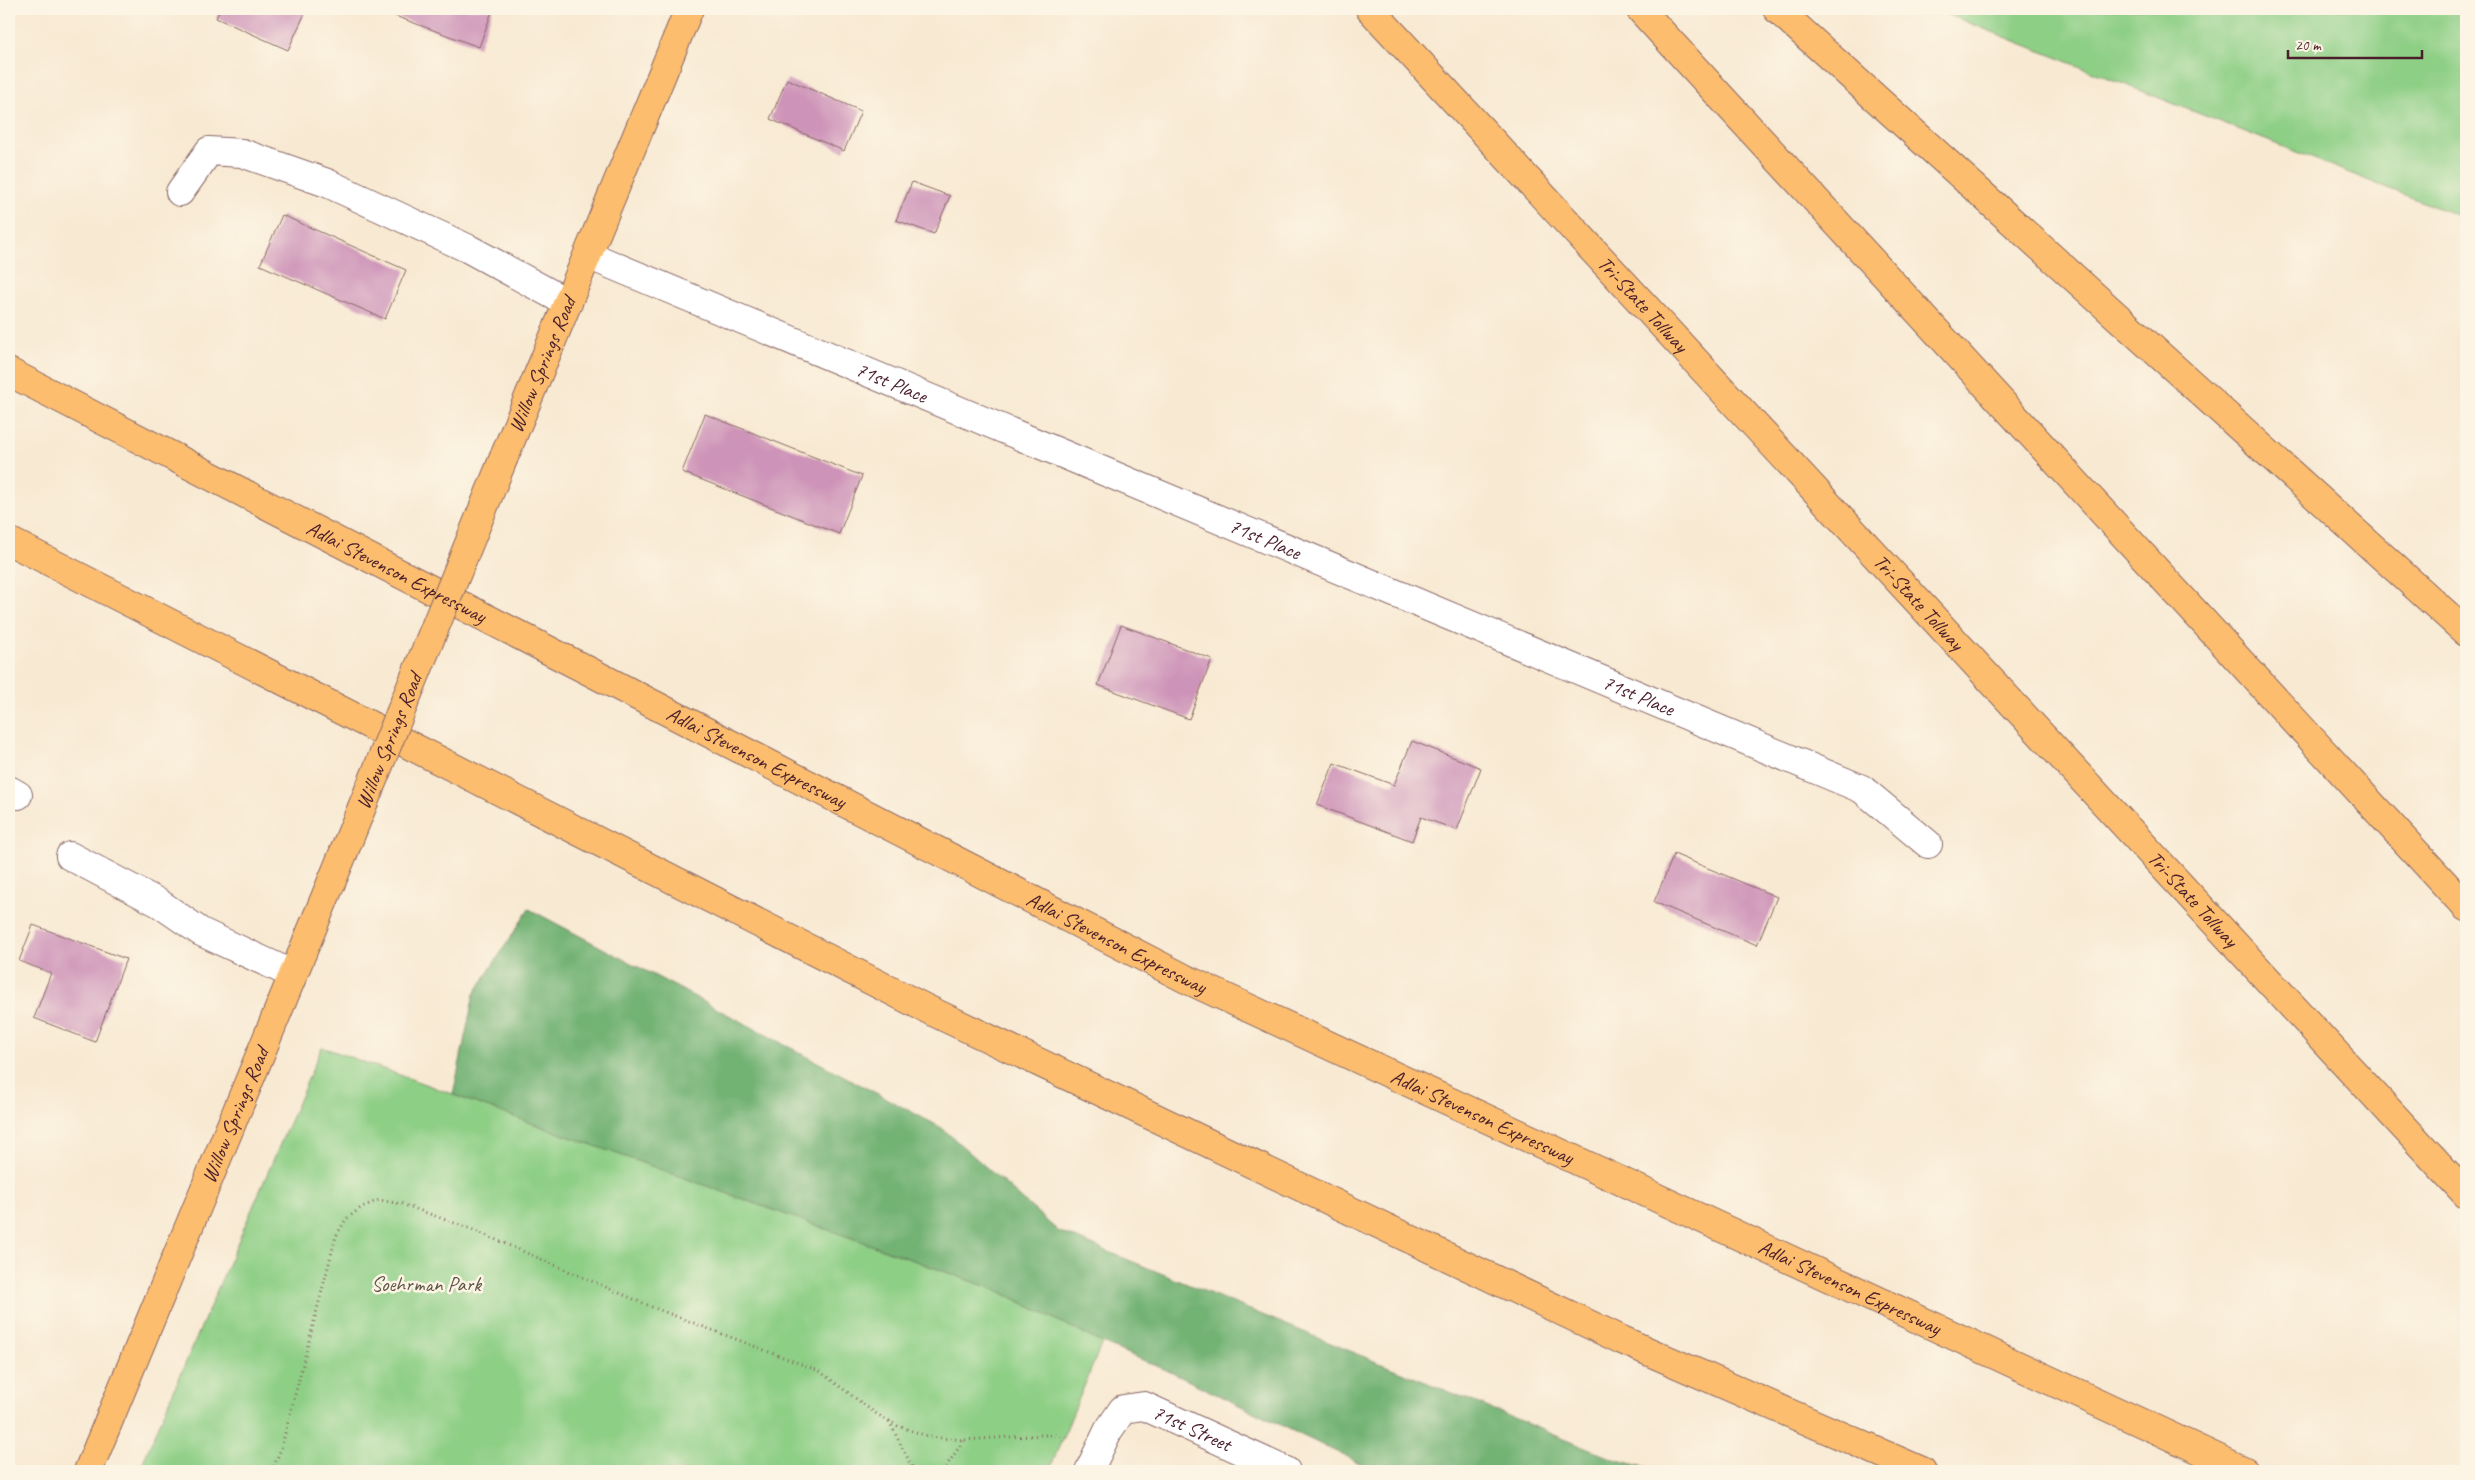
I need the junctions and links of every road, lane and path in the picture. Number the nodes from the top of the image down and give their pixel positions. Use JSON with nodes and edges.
{"nodes":[{"id":1,"x":689,"y":9,"type":"edge"},
{"id":2,"x":1370,"y":9,"type":"edge"},
{"id":3,"x":1640,"y":9,"type":"edge"},
{"id":4,"x":1777,"y":9,"type":"edge"},
{"id":5,"x":180,"y":192,"type":"dead end"},
{"id":6,"x":588,"y":255,"type":"junction"},
{"id":7,"x":568,"y":303,"type":"junction"},
{"id":8,"x":9,"y":372,"type":"edge"},
{"id":9,"x":9,"y":541,"type":"edge"},
{"id":10,"x":2466,"y":632,"type":"edge"},
{"id":11,"x":1928,"y":844,"type":"dead end"},
{"id":12,"x":70,"y":856,"type":"dead end"},
{"id":13,"x":2466,"y":907,"type":"edge"},
{"id":14,"x":292,"y":974,"type":"junction"},
{"id":15,"x":2466,"y":1194,"type":"edge"},
{"id":16,"x":888,"y":1421,"type":"junction"},
{"id":17,"x":964,"y":1440,"type":"junction"},
{"id":18,"x":1092,"y":1463,"type":"edge"},
{"id":19,"x":88,"y":1471,"type":"edge"},
{"id":20,"x":272,"y":1471,"type":"edge"},
{"id":21,"x":914,"y":1471,"type":"edge"},
{"id":22,"x":943,"y":1471,"type":"edge"},
{"id":23,"x":1286,"y":1471,"type":"edge"},
{"id":24,"x":1922,"y":1471,"type":"edge"},
{"id":25,"x":2245,"y":1471,"type":"edge"}],
"edges":[{"from":1,"to":6,"type":"main road","name":"Willow Springs Road"},
{"from":2,"to":15,"type":"main road","name":"Tri-State Tollway"},
{"from":3,"to":13,"type":"main road"},
{"from":4,"to":10,"type":"main road"},
{"from":5,"to":7,"type":"street"},
{"from":6,"to":7,"type":"main road","name":"Willow Springs Road"},
{"from":6,"to":11,"type":"street","name":"71st Place"},
{"from":7,"to":14,"type":"main road","name":"Willow Springs Road","bridge":true},
{"from":8,"to":25,"type":"main road","name":"Adlai Stevenson Expressway"},
{"from":9,"to":24,"type":"main road"},
{"from":12,"to":14,"type":"street"},
{"from":14,"to":19,"type":"main road","name":"Willow Springs Road"},
{"from":16,"to":17,"type":"path"},
{"from":16,"to":20,"type":"path"},
{"from":16,"to":21,"type":"path"},
{"from":17,"to":18,"type":"path"},
{"from":17,"to":22,"type":"path"},
{"from":18,"to":23,"type":"street","name":"71st Street"}]}
